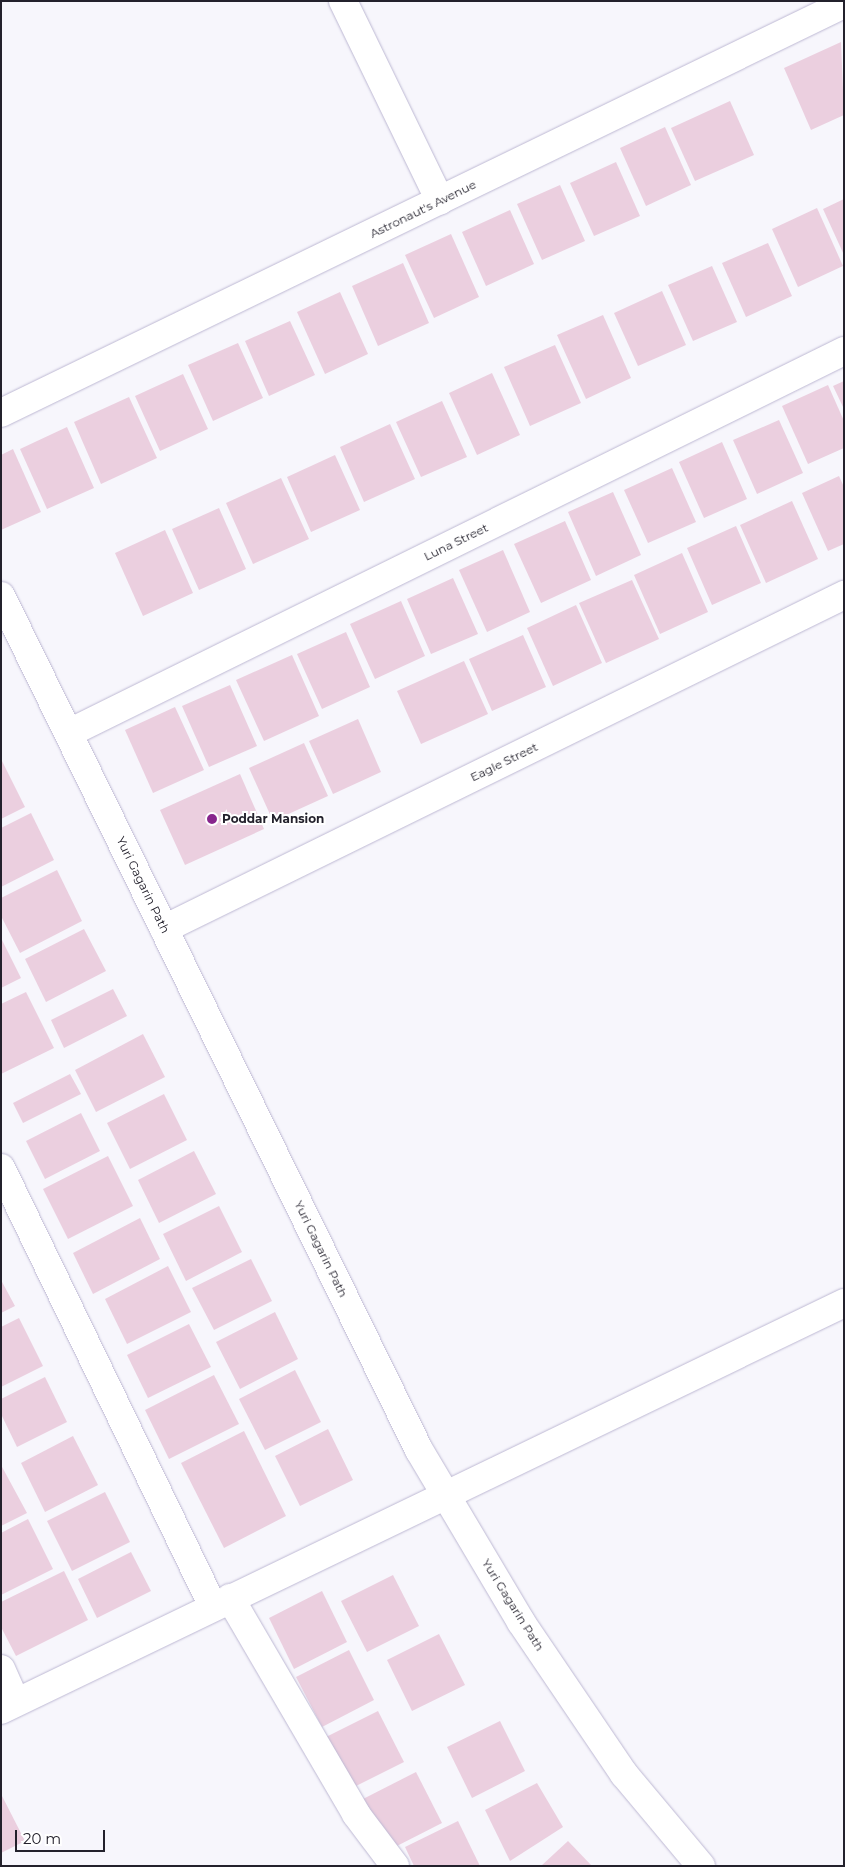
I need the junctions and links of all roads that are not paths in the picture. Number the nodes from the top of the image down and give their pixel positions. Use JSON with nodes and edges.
{"nodes":[{"id":1,"x":343,"y":1,"type":"edge"},
{"id":2,"x":844,"y":4,"type":"edge"},
{"id":3,"x":440,"y":201,"type":"junction"},
{"id":4,"x":844,"y":351,"type":"edge"},
{"id":5,"x":1,"y":413,"type":"edge"},
{"id":6,"x":844,"y":595,"type":"edge"},
{"id":7,"x":1,"y":596,"type":"edge"},
{"id":8,"x":68,"y":733,"type":"junction"},
{"id":9,"x":164,"y":929,"type":"junction"},
{"id":10,"x":1,"y":1168,"type":"edge"},
{"id":11,"x":844,"y":1303,"type":"edge"},
{"id":12,"x":445,"y":1493,"type":"junction"},
{"id":13,"x":221,"y":1602,"type":"junction"},
{"id":14,"x":1,"y":1669,"type":"edge"},
{"id":15,"x":9,"y":1706,"type":"edge"},
{"id":16,"x":395,"y":1866,"type":"edge"},
{"id":17,"x":701,"y":1866,"type":"edge"}],
"edges":[{"from":1,"to":3,"type":"street"},
{"from":2,"to":3,"type":"street","name":"Astronaut's Avenue"},
{"from":3,"to":5,"type":"street","name":"Astronaut's Avenue"},
{"from":4,"to":8,"type":"street","name":"Luna Street"},
{"from":6,"to":9,"type":"street","name":"Eagle Street"},
{"from":7,"to":8,"type":"street","name":"Yuri Gagarin Path"},
{"from":8,"to":9,"type":"street","name":"Yuri Gagarin Path"},
{"from":9,"to":12,"type":"street","name":"Yuri Gagarin Path"},
{"from":10,"to":13,"type":"street"},
{"from":11,"to":12,"type":"street"},
{"from":12,"to":13,"type":"street"},
{"from":12,"to":17,"type":"street","name":"Yuri Gagarin Path"},
{"from":13,"to":15,"type":"street"},
{"from":13,"to":16,"type":"street"},
{"from":14,"to":15,"type":"street"}]}
